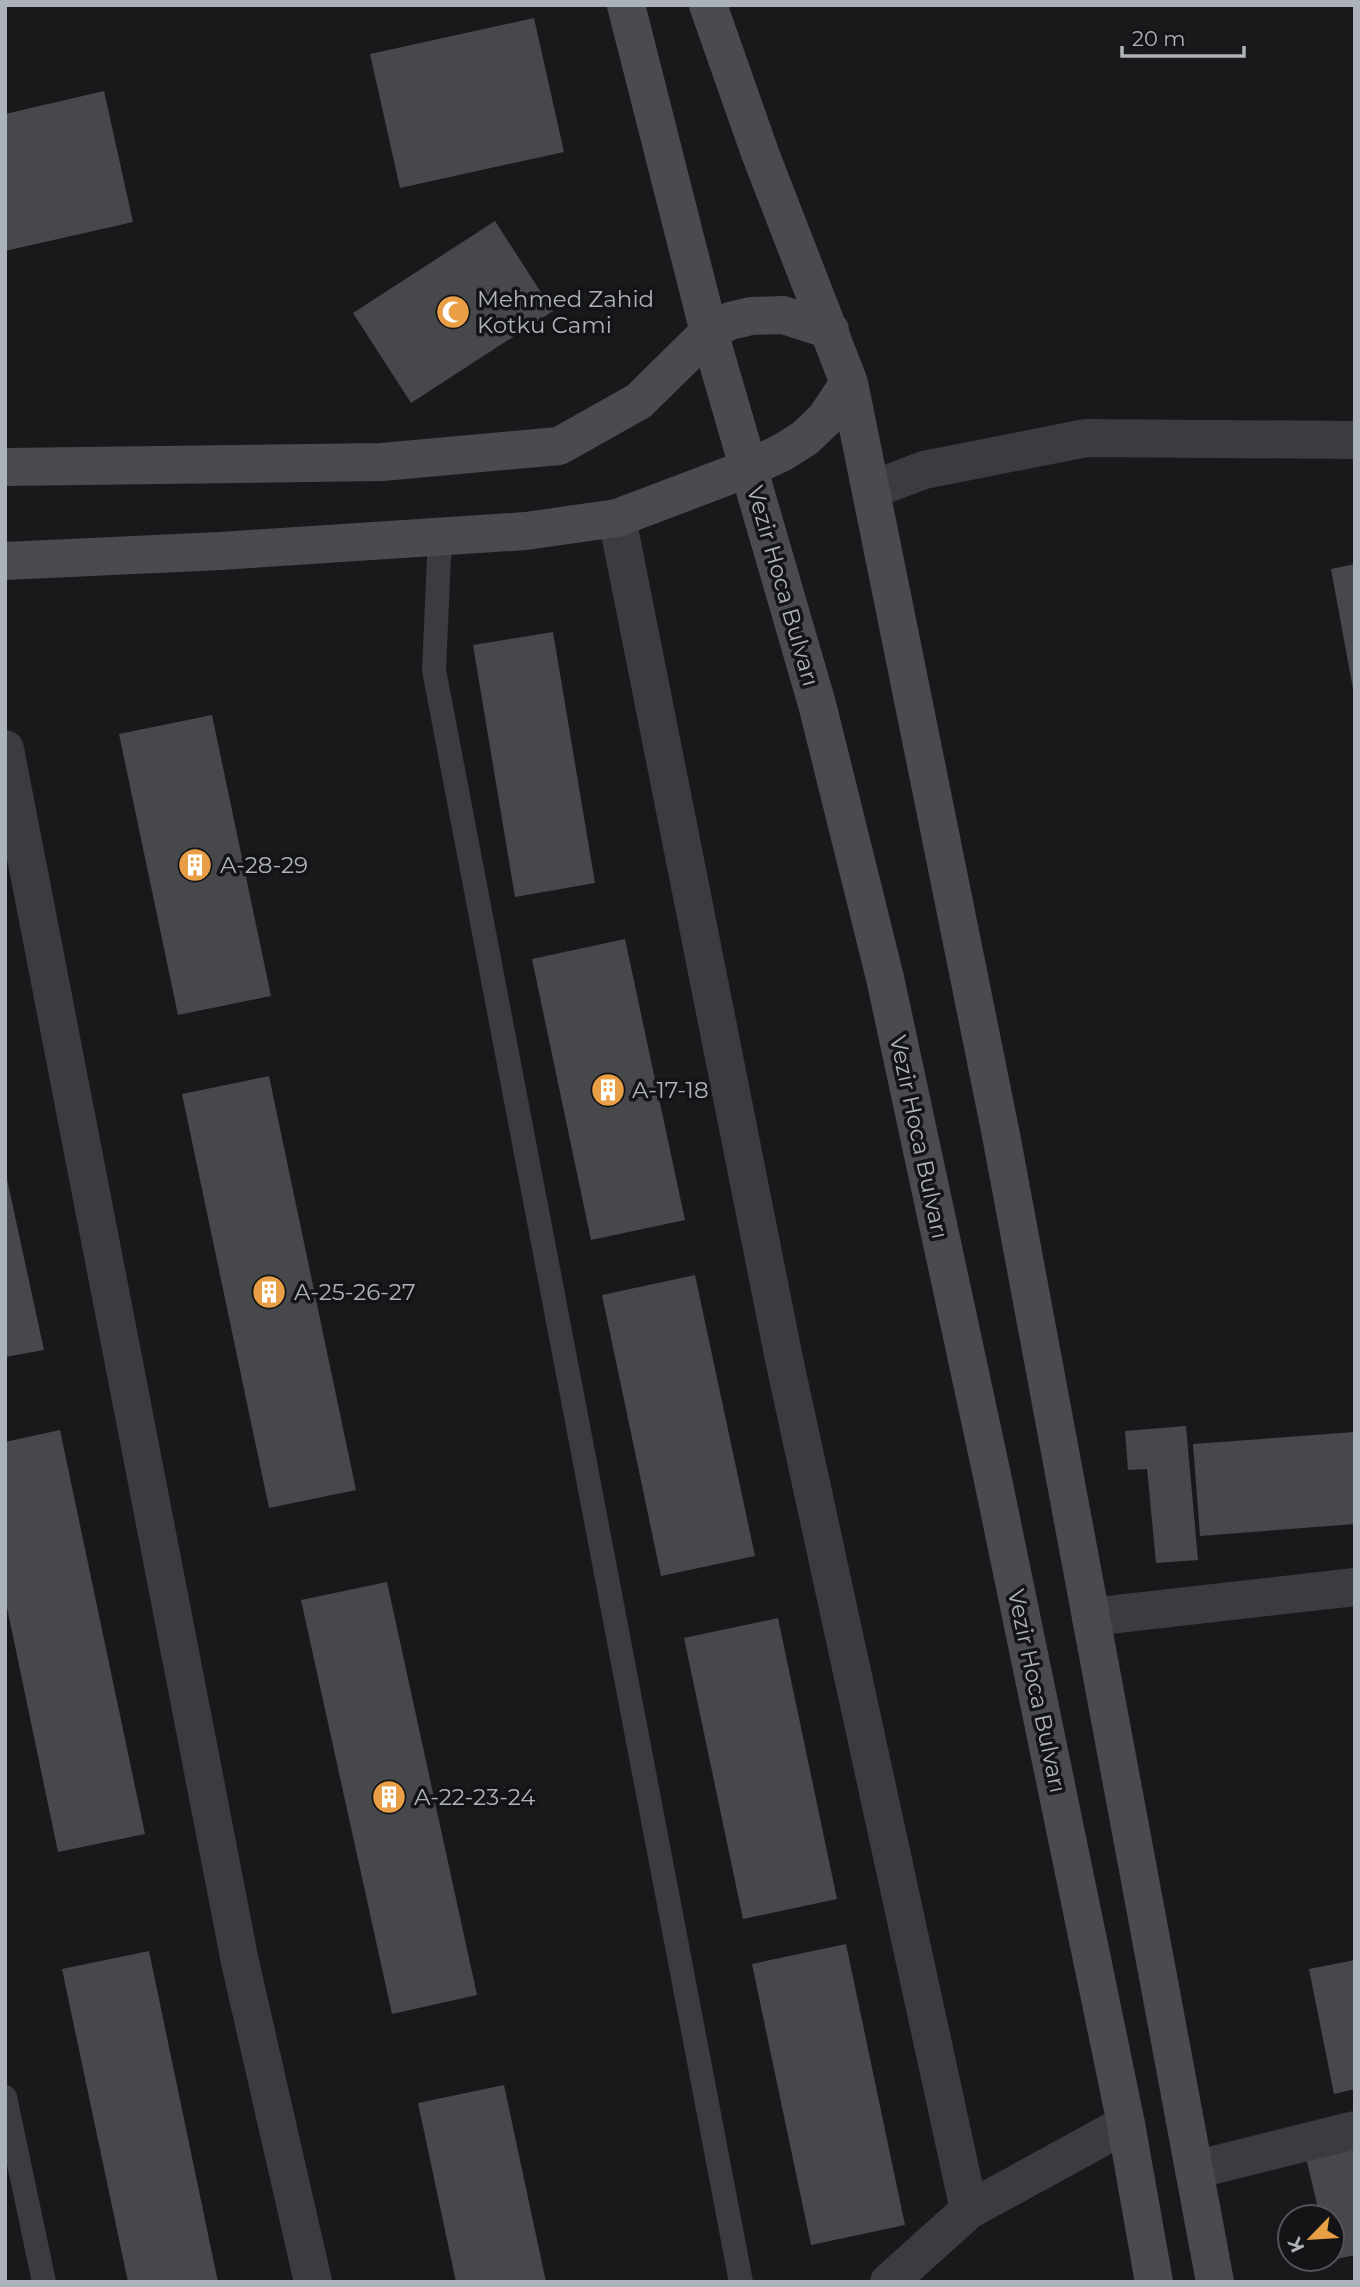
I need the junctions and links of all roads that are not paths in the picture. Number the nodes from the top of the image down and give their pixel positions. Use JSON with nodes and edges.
{"nodes":[{"id":1,"x":626,"y":5,"type":"edge"},
{"id":2,"x":708,"y":5,"type":"edge"},
{"id":3,"x":830,"y":330,"type":"junction"},
{"id":4,"x":709,"y":332,"type":"junction"},
{"id":5,"x":849,"y":383,"type":"junction"},
{"id":6,"x":1355,"y":440,"type":"edge"},
{"id":7,"x":5,"y":467,"type":"edge"},
{"id":8,"x":749,"y":468,"type":"junction"},
{"id":9,"x":871,"y":490,"type":"junction"},
{"id":10,"x":617,"y":518,"type":"junction"},
{"id":11,"x":440,"y":536,"type":"junction"},
{"id":12,"x":5,"y":561,"type":"edge"},
{"id":13,"x":5,"y":749,"type":"edge"},
{"id":14,"x":1355,"y":1587,"type":"edge"},
{"id":15,"x":1091,"y":1616,"type":"junction"},
{"id":16,"x":5,"y":2097,"type":"edge"},
{"id":17,"x":1126,"y":2124,"type":"junction"},
{"id":18,"x":1355,"y":2130,"type":"edge"},
{"id":19,"x":1194,"y":2170,"type":"junction"},
{"id":20,"x":969,"y":2210,"type":"junction"},
{"id":21,"x":44,"y":2282,"type":"edge"},
{"id":22,"x":313,"y":2282,"type":"edge"},
{"id":23,"x":741,"y":2282,"type":"edge"},
{"id":24,"x":889,"y":2282,"type":"edge"},
{"id":25,"x":1154,"y":2282,"type":"edge"},
{"id":26,"x":1215,"y":2282,"type":"edge"}],
"edges":[{"from":1,"to":4,"type":"main road","name":"Vezir Hoca Bulvarı"},
{"from":2,"to":3,"type":"main road"},
{"from":3,"to":4,"type":"main road"},
{"from":3,"to":5,"type":"main road"},
{"from":4,"to":7,"type":"main road"},
{"from":4,"to":8,"type":"main road","name":"Vezir Hoca Bulvarı"},
{"from":5,"to":8,"type":"main road"},
{"from":5,"to":9,"type":"main road"},
{"from":6,"to":9,"type":"street"},
{"from":8,"to":10,"type":"main road"},
{"from":8,"to":17,"type":"main road","name":"Vezir Hoca Bulvarı"},
{"from":9,"to":15,"type":"main road"},
{"from":10,"to":11,"type":"main road"},
{"from":10,"to":20,"type":"street"},
{"from":11,"to":12,"type":"main road"},
{"from":11,"to":23,"type":"lane"},
{"from":13,"to":22,"type":"street"},
{"from":14,"to":15,"type":"street"},
{"from":15,"to":19,"type":"main road"},
{"from":16,"to":21,"type":"lane"},
{"from":17,"to":20,"type":"street"},
{"from":17,"to":25,"type":"main road","name":"Vezir Hoca Bulvarı"},
{"from":18,"to":19,"type":"street"},
{"from":19,"to":26,"type":"main road"},
{"from":20,"to":24,"type":"street"}]}
